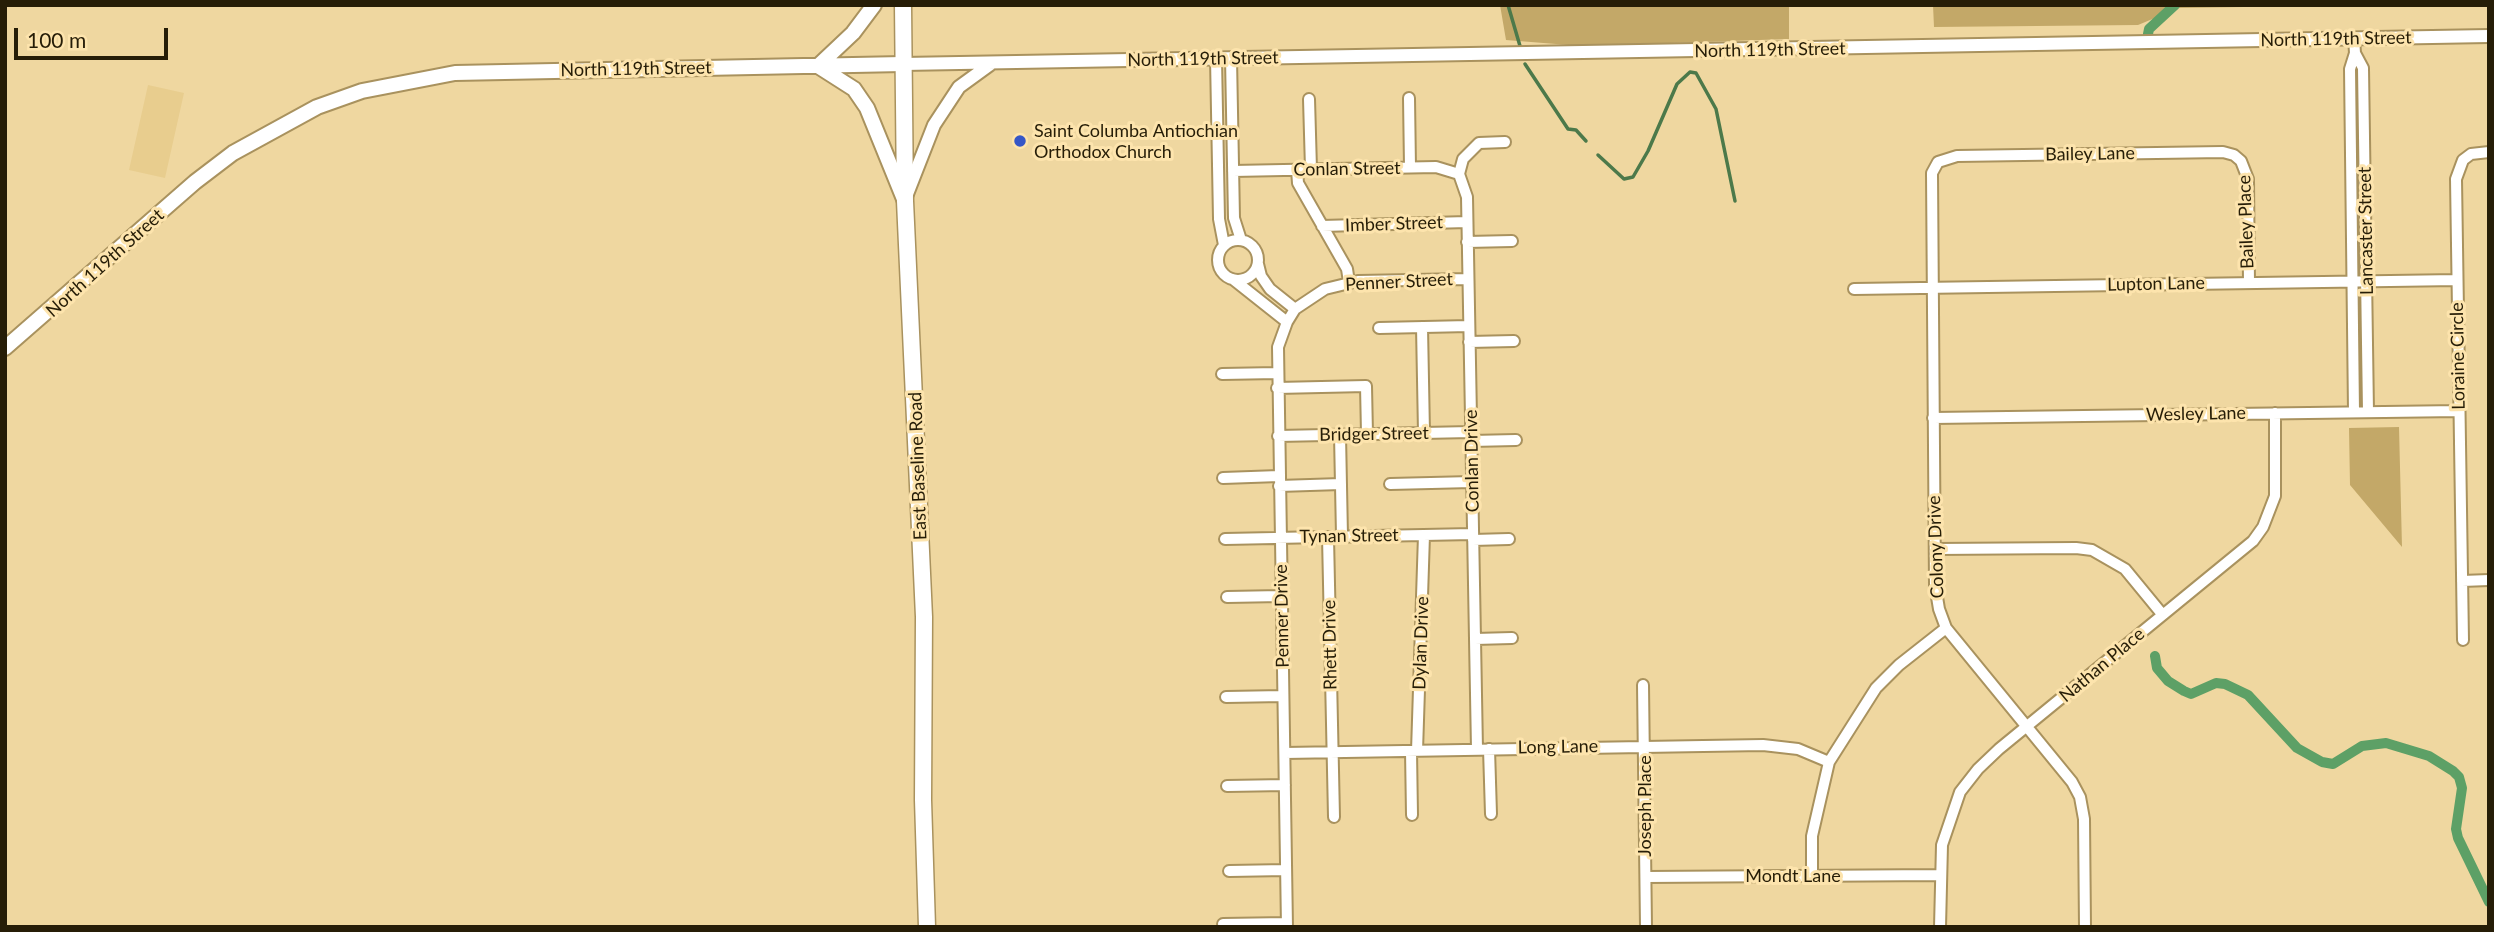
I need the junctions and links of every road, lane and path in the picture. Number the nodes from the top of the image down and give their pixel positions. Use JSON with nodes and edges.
{"nodes":[{"id":1,"x":874,"y":5,"type":"edge"},
{"id":2,"x":903,"y":5,"type":"edge"},
{"id":3,"x":2489,"y":36,"type":"edge"},
{"id":4,"x":2354,"y":38,"type":"junction"},
{"id":5,"x":2355,"y":53,"type":"junction"},
{"id":6,"x":1216,"y":58,"type":"junction"},
{"id":7,"x":1231,"y":58,"type":"junction"},
{"id":8,"x":992,"y":62,"type":"junction"},
{"id":9,"x":904,"y":64,"type":"junction"},
{"id":10,"x":818,"y":66,"type":"junction"},
{"id":11,"x":1409,"y":97,"type":"dead end"},
{"id":12,"x":1309,"y":99,"type":"dead end"},
{"id":13,"x":1505,"y":142,"type":"dead end"},
{"id":14,"x":2489,"y":152,"type":"edge"},
{"id":15,"x":2241,"y":161,"type":"joint"},
{"id":16,"x":1938,"y":162,"type":"joint"},
{"id":17,"x":1410,"y":167,"type":"junction"},
{"id":18,"x":1311,"y":169,"type":"junction"},
{"id":19,"x":1297,"y":170,"type":"junction"},
{"id":20,"x":1233,"y":171,"type":"junction"},
{"id":21,"x":1459,"y":174,"type":"junction"},
{"id":22,"x":905,"y":201,"type":"junction"},
{"id":23,"x":1467,"y":222,"type":"junction"},
{"id":24,"x":1322,"y":226,"type":"junction"},
{"id":25,"x":1241,"y":240,"type":"junction"},
{"id":26,"x":1512,"y":241,"type":"dead end"},
{"id":27,"x":1467,"y":242,"type":"junction"},
{"id":28,"x":1224,"y":245,"type":"junction"},
{"id":29,"x":1258,"y":264,"type":"junction"},
{"id":30,"x":1468,"y":279,"type":"junction"},
{"id":31,"x":1234,"y":280,"type":"junction"},
{"id":32,"x":2457,"y":280,"type":"junction"},
{"id":33,"x":1349,"y":282,"type":"junction"},
{"id":34,"x":2353,"y":282,"type":"junction"},
{"id":35,"x":2366,"y":282,"type":"junction"},
{"id":36,"x":2249,"y":283,"type":"junction"},
{"id":37,"x":1931,"y":288,"type":"junction"},
{"id":38,"x":1854,"y":289,"type":"dead end"},
{"id":39,"x":1295,"y":309,"type":"junction"},
{"id":40,"x":1287,"y":322,"type":"junction"},
{"id":41,"x":1469,"y":326,"type":"junction"},
{"id":42,"x":1422,"y":327,"type":"junction"},
{"id":43,"x":1379,"y":328,"type":"dead end"},
{"id":44,"x":1514,"y":341,"type":"dead end"},
{"id":45,"x":1469,"y":342,"type":"junction"},
{"id":46,"x":5,"y":348,"type":"edge"},
{"id":47,"x":1277,"y":373,"type":"junction"},
{"id":48,"x":1222,"y":374,"type":"dead end"},
{"id":49,"x":1277,"y":388,"type":"junction"},
{"id":50,"x":2459,"y":411,"type":"junction"},
{"id":51,"x":2354,"y":412,"type":"junction"},
{"id":52,"x":2368,"y":412,"type":"junction"},
{"id":53,"x":2275,"y":413,"type":"junction"},
{"id":54,"x":1933,"y":418,"type":"junction"},
{"id":55,"x":1424,"y":433,"type":"junction"},
{"id":56,"x":1367,"y":434,"type":"junction"},
{"id":57,"x":1340,"y":435,"type":"junction"},
{"id":58,"x":1278,"y":436,"type":"junction"},
{"id":59,"x":1471,"y":437,"type":"junction"},
{"id":60,"x":1516,"y":440,"type":"dead end"},
{"id":61,"x":1223,"y":478,"type":"dead end"},
{"id":62,"x":1279,"y":481,"type":"junction"},
{"id":63,"x":1472,"y":482,"type":"junction"},
{"id":64,"x":1341,"y":484,"type":"junction"},
{"id":65,"x":1390,"y":484,"type":"dead end"},
{"id":66,"x":1424,"y":535,"type":"junction"},
{"id":67,"x":1342,"y":536,"type":"junction"},
{"id":68,"x":1328,"y":537,"type":"junction"},
{"id":69,"x":1473,"y":537,"type":"junction"},
{"id":70,"x":1280,"y":538,"type":"junction"},
{"id":71,"x":1225,"y":539,"type":"dead end"},
{"id":72,"x":1509,"y":539,"type":"dead end"},
{"id":73,"x":1934,"y":549,"type":"junction"},
{"id":74,"x":2489,"y":580,"type":"edge"},
{"id":75,"x":2462,"y":581,"type":"junction"},
{"id":76,"x":1281,"y":596,"type":"junction"},
{"id":77,"x":1227,"y":597,"type":"dead end"},
{"id":78,"x":2162,"y":614,"type":"junction"},
{"id":79,"x":1946,"y":628,"type":"junction"},
{"id":80,"x":1512,"y":638,"type":"dead end"},
{"id":81,"x":1475,"y":639,"type":"junction"},
{"id":82,"x":2463,"y":640,"type":"dead end"},
{"id":83,"x":1643,"y":685,"type":"dead end"},
{"id":84,"x":1283,"y":695,"type":"junction"},
{"id":85,"x":1226,"y":696,"type":"dead end"},
{"id":86,"x":2027,"y":727,"type":"junction"},
{"id":87,"x":1645,"y":746,"type":"junction"},
{"id":88,"x":1483,"y":749,"type":"junction"},
{"id":89,"x":1414,"y":751,"type":"junction"},
{"id":90,"x":1333,"y":752,"type":"junction"},
{"id":91,"x":1285,"y":753,"type":"junction"},
{"id":92,"x":1829,"y":762,"type":"junction"},
{"id":93,"x":1285,"y":785,"type":"junction"},
{"id":94,"x":1227,"y":786,"type":"dead end"},
{"id":95,"x":1490,"y":814,"type":"dead end"},
{"id":96,"x":1412,"y":815,"type":"dead end"},
{"id":97,"x":1334,"y":817,"type":"dead end"},
{"id":98,"x":1286,"y":870,"type":"junction"},
{"id":99,"x":1229,"y":871,"type":"dead end"},
{"id":100,"x":1940,"y":875,"type":"junction"},
{"id":101,"x":1812,"y":876,"type":"junction"},
{"id":102,"x":1646,"y":877,"type":"junction"},
{"id":103,"x":1223,"y":924,"type":"dead end"},
{"id":104,"x":1287,"y":925,"type":"edge"},
{"id":105,"x":927,"y":927,"type":"edge"},
{"id":106,"x":1646,"y":927,"type":"edge"},
{"id":107,"x":1940,"y":927,"type":"edge"},
{"id":108,"x":2085,"y":927,"type":"edge"}],
"edges":[{"from":1,"to":10,"type":"main road"},
{"from":2,"to":9,"type":"main road","name":"East Baseline Road"},
{"from":3,"to":4,"type":"street","name":"North 119th Street"},
{"from":4,"to":5,"type":"street","name":"Lancaster Street"},
{"from":4,"to":7,"type":"street","name":"North 119th Street"},
{"from":5,"to":34,"type":"street","name":"Lancaster Street"},
{"from":5,"to":35,"type":"street","name":"Lancaster Street"},
{"from":6,"to":7,"type":"street","name":"North 119th Street"},
{"from":6,"to":8,"type":"street","name":"North 119th Street"},
{"from":6,"to":28,"type":"street"},
{"from":7,"to":20,"type":"street"},
{"from":8,"to":9,"type":"street","name":"North 119th Street"},
{"from":8,"to":22,"type":"street"},
{"from":9,"to":10,"type":"main road","name":"North 119th Street"},
{"from":9,"to":22,"type":"main road","name":"East Baseline Road"},
{"from":10,"to":22,"type":"main road"},
{"from":10,"to":46,"type":"main road","name":"North 119th Street"},
{"from":11,"to":17,"type":"street"},
{"from":12,"to":18,"type":"street"},
{"from":13,"to":21,"type":"street"},
{"from":14,"to":32,"type":"street","name":"Loraine Circle"},
{"from":15,"to":16,"type":"street","name":"Bailey Lane"},
{"from":15,"to":36,"type":"street","name":"Bailey Place"},
{"from":16,"to":37,"type":"street","name":"Colony Drive"},
{"from":17,"to":18,"type":"street","name":"Conlan Street"},
{"from":17,"to":21,"type":"street","name":"Conlan Street"},
{"from":18,"to":19,"type":"street","name":"Conlan Street"},
{"from":19,"to":20,"type":"street","name":"Conlan Street"},
{"from":19,"to":24,"type":"street"},
{"from":20,"to":25,"type":"street"},
{"from":21,"to":23,"type":"street","name":"Conlan Drive"},
{"from":22,"to":105,"type":"main road","name":"East Baseline Road"},
{"from":23,"to":24,"type":"street","name":"Imber Street"},
{"from":23,"to":27,"type":"street","name":"Conlan Drive"},
{"from":24,"to":33,"type":"street"},
{"from":25,"to":28,"type":"street"},
{"from":25,"to":29,"type":"street"},
{"from":26,"to":27,"type":"street"},
{"from":27,"to":30,"type":"street","name":"Conlan Drive"},
{"from":28,"to":31,"type":"street"},
{"from":29,"to":31,"type":"street"},
{"from":29,"to":39,"type":"street"},
{"from":30,"to":33,"type":"street","name":"Penner Street"},
{"from":30,"to":41,"type":"street","name":"Conlan Drive"},
{"from":31,"to":40,"type":"street"},
{"from":32,"to":35,"type":"street","name":"Lupton Lane"},
{"from":32,"to":50,"type":"street","name":"Loraine Circle"},
{"from":33,"to":39,"type":"street","name":"Penner Street"},
{"from":34,"to":35,"type":"street","name":"Lupton Lane"},
{"from":34,"to":36,"type":"street","name":"Lupton Lane"},
{"from":34,"to":51,"type":"street","name":"Lancaster Street"},
{"from":35,"to":52,"type":"street","name":"Lancaster Street"},
{"from":36,"to":37,"type":"street","name":"Lupton Lane"},
{"from":37,"to":38,"type":"street","name":"Lupton Lane"},
{"from":37,"to":54,"type":"street","name":"Colony Drive"},
{"from":39,"to":40,"type":"street","name":"Penner Drive"},
{"from":40,"to":47,"type":"street","name":"Penner Drive"},
{"from":41,"to":42,"type":"street"},
{"from":41,"to":45,"type":"street","name":"Conlan Drive"},
{"from":42,"to":43,"type":"street"},
{"from":42,"to":55,"type":"street"},
{"from":44,"to":45,"type":"street"},
{"from":45,"to":59,"type":"street","name":"Conlan Drive"},
{"from":47,"to":48,"type":"street"},
{"from":47,"to":49,"type":"street","name":"Penner Drive"},
{"from":49,"to":56,"type":"street"},
{"from":49,"to":58,"type":"street","name":"Penner Drive"},
{"from":50,"to":52,"type":"street","name":"Wesley Lane"},
{"from":50,"to":75,"type":"street","name":"Loraine Circle"},
{"from":51,"to":52,"type":"street","name":"Wesley Lane"},
{"from":51,"to":53,"type":"street","name":"Wesley Lane"},
{"from":53,"to":54,"type":"street","name":"Wesley Lane"},
{"from":53,"to":78,"type":"street","name":"Nathan Place"},
{"from":54,"to":73,"type":"street","name":"Colony Drive"},
{"from":55,"to":56,"type":"street","name":"Bridger Street"},
{"from":55,"to":59,"type":"street","name":"Bridger Street"},
{"from":56,"to":57,"type":"street","name":"Bridger Street"},
{"from":57,"to":58,"type":"street","name":"Bridger Street"},
{"from":57,"to":64,"type":"street"},
{"from":58,"to":62,"type":"street","name":"Penner Drive"},
{"from":59,"to":60,"type":"street","name":"Bridger Street"},
{"from":59,"to":63,"type":"street","name":"Conlan Drive"},
{"from":61,"to":62,"type":"street"},
{"from":62,"to":64,"type":"street"},
{"from":62,"to":70,"type":"street","name":"Penner Drive"},
{"from":63,"to":65,"type":"street"},
{"from":63,"to":69,"type":"street","name":"Conlan Drive"},
{"from":64,"to":67,"type":"street"},
{"from":66,"to":67,"type":"street","name":"Tynan Street"},
{"from":66,"to":69,"type":"street","name":"Tynan Street"},
{"from":66,"to":89,"type":"street","name":"Dylan Drive"},
{"from":67,"to":68,"type":"street","name":"Tynan Street"},
{"from":68,"to":70,"type":"street","name":"Tynan Street"},
{"from":68,"to":90,"type":"street","name":"Rhett Drive"},
{"from":69,"to":72,"type":"street","name":"Tynan Street"},
{"from":69,"to":81,"type":"street","name":"Conlan Drive"},
{"from":70,"to":71,"type":"street","name":"Tynan Street"},
{"from":70,"to":76,"type":"street","name":"Penner Drive"},
{"from":73,"to":78,"type":"street"},
{"from":73,"to":79,"type":"street","name":"Colony Drive"},
{"from":74,"to":75,"type":"street"},
{"from":75,"to":82,"type":"street","name":"Loraine Circle"},
{"from":76,"to":77,"type":"street"},
{"from":76,"to":84,"type":"street","name":"Penner Drive"},
{"from":78,"to":86,"type":"street","name":"Nathan Place"},
{"from":79,"to":86,"type":"street","name":"Colony Drive"},
{"from":79,"to":92,"type":"street"},
{"from":80,"to":81,"type":"street"},
{"from":81,"to":88,"type":"street","name":"Conlan Drive"},
{"from":83,"to":87,"type":"street","name":"Joseph Place"},
{"from":84,"to":85,"type":"street"},
{"from":84,"to":91,"type":"street","name":"Penner Drive"},
{"from":86,"to":100,"type":"street","name":"Nathan Place"},
{"from":86,"to":108,"type":"street","name":"Colony Drive"},
{"from":87,"to":88,"type":"street","name":"Long Lane"},
{"from":87,"to":92,"type":"street","name":"Long Lane"},
{"from":87,"to":102,"type":"street","name":"Joseph Place"},
{"from":88,"to":89,"type":"street","name":"Long Lane"},
{"from":88,"to":95,"type":"street","name":"Conlan Drive"},
{"from":89,"to":90,"type":"street","name":"Long Lane"},
{"from":89,"to":96,"type":"street","name":"Dylan Drive"},
{"from":90,"to":91,"type":"street","name":"Long Lane"},
{"from":90,"to":97,"type":"street","name":"Rhett Drive"},
{"from":91,"to":93,"type":"street","name":"Penner Drive"},
{"from":92,"to":101,"type":"street"},
{"from":93,"to":94,"type":"street"},
{"from":93,"to":98,"type":"street","name":"Penner Drive"},
{"from":98,"to":99,"type":"street"},
{"from":98,"to":104,"type":"street","name":"Penner Drive"},
{"from":100,"to":101,"type":"street","name":"Mondt Lane"},
{"from":100,"to":107,"type":"street","name":"Nathan Place"},
{"from":101,"to":102,"type":"street","name":"Mondt Lane"},
{"from":102,"to":106,"type":"street","name":"Joseph Place"},
{"from":103,"to":104,"type":"street"}]}
